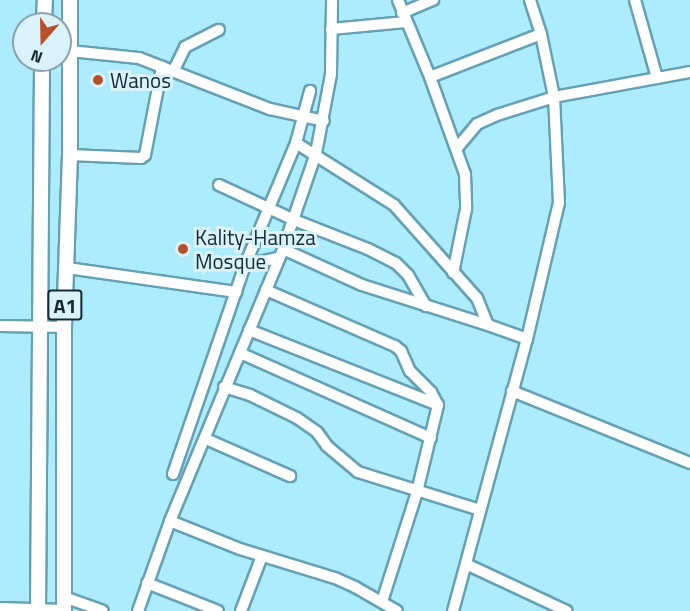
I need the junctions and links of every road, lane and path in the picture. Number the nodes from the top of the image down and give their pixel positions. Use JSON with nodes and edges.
{"nodes":[{"id":1,"x":332,"y":0,"type":"edge"},
{"id":2,"x":398,"y":0,"type":"edge"},
{"id":3,"x":433,"y":0,"type":"edge"},
{"id":4,"x":530,"y":0,"type":"edge"},
{"id":5,"x":635,"y":0,"type":"edge"},
{"id":6,"x":404,"y":18,"type":"junction"},
{"id":7,"x":331,"y":28,"type":"junction"},
{"id":8,"x":219,"y":30,"type":"dead end"},
{"id":9,"x":541,"y":34,"type":"junction"},
{"id":10,"x":72,"y":51,"type":"edge"},
{"id":11,"x":162,"y":67,"type":"junction"},
{"id":12,"x":42,"y":72,"type":"edge"},
{"id":13,"x":65,"y":72,"type":"edge"},
{"id":14,"x":174,"y":72,"type":"junction"},
{"id":15,"x":690,"y":72,"type":"edge"},
{"id":16,"x":430,"y":77,"type":"junction"},
{"id":17,"x":657,"y":78,"type":"junction"},
{"id":18,"x":310,"y":91,"type":"dead end"},
{"id":19,"x":554,"y":97,"type":"junction"},
{"id":20,"x":304,"y":116,"type":"junction"},
{"id":21,"x":324,"y":121,"type":"junction"},
{"id":22,"x":296,"y":143,"type":"junction"},
{"id":23,"x":457,"y":148,"type":"junction"},
{"id":24,"x":316,"y":153,"type":"junction"},
{"id":25,"x":70,"y":155,"type":"junction"},
{"id":26,"x":219,"y":184,"type":"dead end"},
{"id":27,"x":268,"y":206,"type":"junction"},
{"id":28,"x":294,"y":220,"type":"junction"},
{"id":29,"x":281,"y":253,"type":"junction"},
{"id":30,"x":245,"y":265,"type":"junction"},
{"id":31,"x":67,"y":268,"type":"junction"},
{"id":32,"x":453,"y":273,"type":"junction"},
{"id":33,"x":266,"y":290,"type":"junction"},
{"id":34,"x":236,"y":292,"type":"junction"},
{"id":35,"x":426,"y":306,"type":"junction"},
{"id":36,"x":488,"y":325,"type":"junction"},
{"id":37,"x":0,"y":326,"type":"edge"},
{"id":38,"x":38,"y":327,"type":"junction"},
{"id":39,"x":64,"y":327,"type":"junction"},
{"id":40,"x":249,"y":330,"type":"junction"},
{"id":41,"x":527,"y":339,"type":"junction"},
{"id":42,"x":240,"y":353,"type":"junction"},
{"id":43,"x":224,"y":387,"type":"junction"},
{"id":44,"x":512,"y":391,"type":"junction"},
{"id":45,"x":438,"y":405,"type":"junction"},
{"id":46,"x":431,"y":438,"type":"junction"},
{"id":47,"x":206,"y":439,"type":"junction"},
{"id":48,"x":690,"y":463,"type":"edge"},
{"id":49,"x":174,"y":474,"type":"dead end"},
{"id":50,"x":290,"y":476,"type":"dead end"},
{"id":51,"x":417,"y":492,"type":"junction"},
{"id":52,"x":480,"y":510,"type":"junction"},
{"id":53,"x":170,"y":521,"type":"junction"},
{"id":54,"x":262,"y":556,"type":"junction"},
{"id":55,"x":466,"y":564,"type":"junction"},
{"id":56,"x":147,"y":583,"type":"junction"},
{"id":57,"x":382,"y":602,"type":"junction"},
{"id":58,"x":64,"y":606,"type":"edge"},
{"id":59,"x":0,"y":608,"type":"edge"},
{"id":60,"x":38,"y":610,"type":"edge"},
{"id":61,"x":103,"y":611,"type":"edge"},
{"id":62,"x":138,"y":611,"type":"edge"},
{"id":63,"x":218,"y":611,"type":"edge"},
{"id":64,"x":241,"y":611,"type":"edge"},
{"id":65,"x":397,"y":611,"type":"edge"},
{"id":66,"x":453,"y":611,"type":"edge"},
{"id":67,"x":567,"y":611,"type":"edge"}],
"edges":[{"from":1,"to":7,"type":"street"},
{"from":2,"to":6,"type":"street"},
{"from":3,"to":6,"type":"street"},
{"from":4,"to":9,"type":"street"},
{"from":5,"to":17,"type":"street"},
{"from":6,"to":7,"type":"street"},
{"from":6,"to":16,"type":"street"},
{"from":7,"to":21,"type":"street"},
{"from":8,"to":14,"type":"street"},
{"from":9,"to":16,"type":"street"},
{"from":9,"to":19,"type":"street"},
{"from":10,"to":11,"type":"street"},
{"from":11,"to":14,"type":"street"},
{"from":11,"to":25,"type":"street"},
{"from":12,"to":38,"type":"main road","number":"A1"},
{"from":13,"to":25,"type":"main road","number":"A1"},
{"from":14,"to":20,"type":"street"},
{"from":15,"to":17,"type":"street"},
{"from":16,"to":23,"type":"street"},
{"from":17,"to":19,"type":"street"},
{"from":18,"to":20,"type":"street"},
{"from":19,"to":23,"type":"street"},
{"from":19,"to":41,"type":"street"},
{"from":20,"to":21,"type":"street"},
{"from":20,"to":22,"type":"street"},
{"from":21,"to":24,"type":"street"},
{"from":22,"to":24,"type":"street"},
{"from":22,"to":27,"type":"street"},
{"from":23,"to":32,"type":"street"},
{"from":24,"to":28,"type":"street"},
{"from":24,"to":32,"type":"street"},
{"from":25,"to":31,"type":"main road","number":"A1"},
{"from":26,"to":27,"type":"street"},
{"from":27,"to":28,"type":"street"},
{"from":27,"to":30,"type":"street"},
{"from":28,"to":29,"type":"street"},
{"from":28,"to":35,"type":"street"},
{"from":29,"to":30,"type":"street"},
{"from":29,"to":33,"type":"street"},
{"from":29,"to":35,"type":"street"},
{"from":30,"to":34,"type":"street"},
{"from":31,"to":34,"type":"street"},
{"from":31,"to":39,"type":"main road","number":"A1"},
{"from":32,"to":36,"type":"street"},
{"from":33,"to":40,"type":"street"},
{"from":33,"to":45,"type":"street"},
{"from":34,"to":49,"type":"street"},
{"from":35,"to":36,"type":"street"},
{"from":36,"to":41,"type":"street"},
{"from":37,"to":38,"type":"street"},
{"from":38,"to":39,"type":"street"},
{"from":38,"to":60,"type":"main road","number":"A1"},
{"from":39,"to":58,"type":"main road","number":"A1"},
{"from":40,"to":42,"type":"street"},
{"from":40,"to":45,"type":"street"},
{"from":41,"to":44,"type":"street"},
{"from":42,"to":43,"type":"street"},
{"from":42,"to":46,"type":"street"},
{"from":43,"to":47,"type":"street"},
{"from":43,"to":51,"type":"street"},
{"from":44,"to":48,"type":"street"},
{"from":44,"to":52,"type":"street"},
{"from":45,"to":46,"type":"street"},
{"from":46,"to":51,"type":"street"},
{"from":47,"to":50,"type":"street"},
{"from":47,"to":53,"type":"street"},
{"from":51,"to":52,"type":"street"},
{"from":51,"to":57,"type":"street"},
{"from":52,"to":55,"type":"street"},
{"from":53,"to":54,"type":"street"},
{"from":53,"to":56,"type":"street"},
{"from":54,"to":57,"type":"street"},
{"from":54,"to":64,"type":"street"},
{"from":55,"to":66,"type":"street"},
{"from":55,"to":67,"type":"street"},
{"from":56,"to":62,"type":"street"},
{"from":56,"to":63,"type":"street"},
{"from":57,"to":65,"type":"street"},
{"from":58,"to":60,"type":"street"},
{"from":58,"to":61,"type":"street"},
{"from":59,"to":60,"type":"street"}]}
